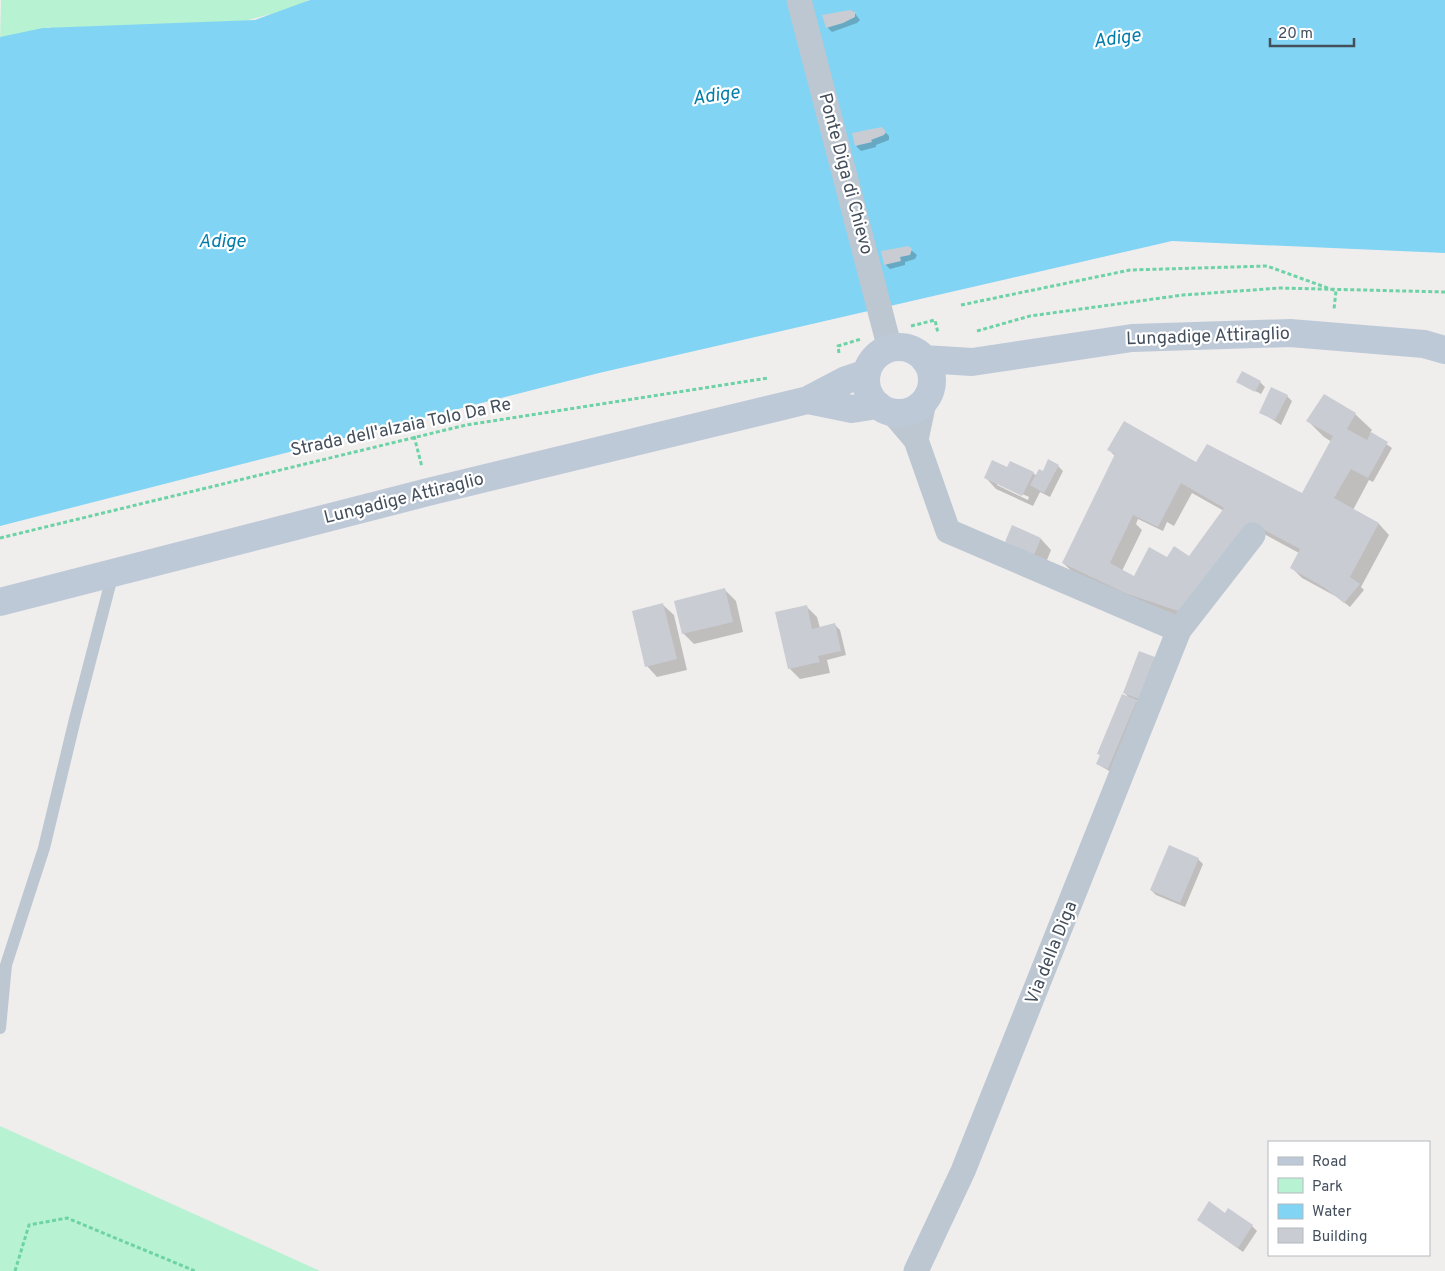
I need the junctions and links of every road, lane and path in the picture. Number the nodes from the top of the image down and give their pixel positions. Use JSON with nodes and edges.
{"nodes":[{"id":1,"x":799,"y":0,"type":"edge"},
{"id":2,"x":1336,"y":290,"type":"dead end"},
{"id":3,"x":961,"y":304,"type":"dead end"},
{"id":4,"x":890,"y":349,"type":"junction"},
{"id":5,"x":1445,"y":350,"type":"edge"},
{"id":6,"x":924,"y":359,"type":"junction"},
{"id":7,"x":972,"y":362,"type":"junction"},
{"id":8,"x":867,"y":373,"type":"junction"},
{"id":9,"x":775,"y":377,"type":"dead end"},
{"id":10,"x":927,"y":395,"type":"junction"},
{"id":11,"x":808,"y":400,"type":"junction"},
{"id":12,"x":886,"y":409,"type":"junction"},
{"id":13,"x":916,"y":440,"type":"junction"},
{"id":14,"x":1253,"y":534,"type":"dead end"},
{"id":15,"x":0,"y":538,"type":"edge"},
{"id":16,"x":114,"y":571,"type":"junction"},
{"id":17,"x":0,"y":602,"type":"edge"},
{"id":18,"x":1179,"y":630,"type":"junction"},
{"id":19,"x":0,"y":1028,"type":"edge"},
{"id":20,"x":15,"y":1271,"type":"edge"},
{"id":21,"x":195,"y":1271,"type":"edge"},
{"id":22,"x":916,"y":1271,"type":"edge"}],
"edges":[{"from":1,"to":4,"type":"street","name":"Ponte Diga di Chievo"},
{"from":2,"to":3,"type":"path"},
{"from":4,"to":6,"type":"street","name":"Lungadige Attiraglio"},
{"from":4,"to":8,"type":"street"},
{"from":5,"to":7,"type":"street","name":"Lungadige Attiraglio"},
{"from":6,"to":7,"type":"street","name":"Lungadige Attiraglio"},
{"from":6,"to":10,"type":"street"},
{"from":7,"to":10,"type":"street","name":"Lungadige Attiraglio"},
{"from":8,"to":11,"type":"street","name":"Lungadige Attiraglio"},
{"from":8,"to":12,"type":"street"},
{"from":9,"to":15,"type":"path","name":"Strada dell'alzaia Tolo Da Re"},
{"from":10,"to":12,"type":"street","name":"Lungadige Attiraglio"},
{"from":10,"to":13,"type":"street"},
{"from":11,"to":12,"type":"street","name":"Lungadige Attiraglio"},
{"from":11,"to":16,"type":"street","name":"Lungadige Attiraglio"},
{"from":12,"to":13,"type":"street"},
{"from":13,"to":18,"type":"street"},
{"from":14,"to":18,"type":"street","name":"Via della Diga"},
{"from":16,"to":17,"type":"street","name":"Lungadige Attiraglio"},
{"from":16,"to":19,"type":"lane"},
{"from":18,"to":22,"type":"street","name":"Via della Diga"},
{"from":20,"to":21,"type":"path"}]}
